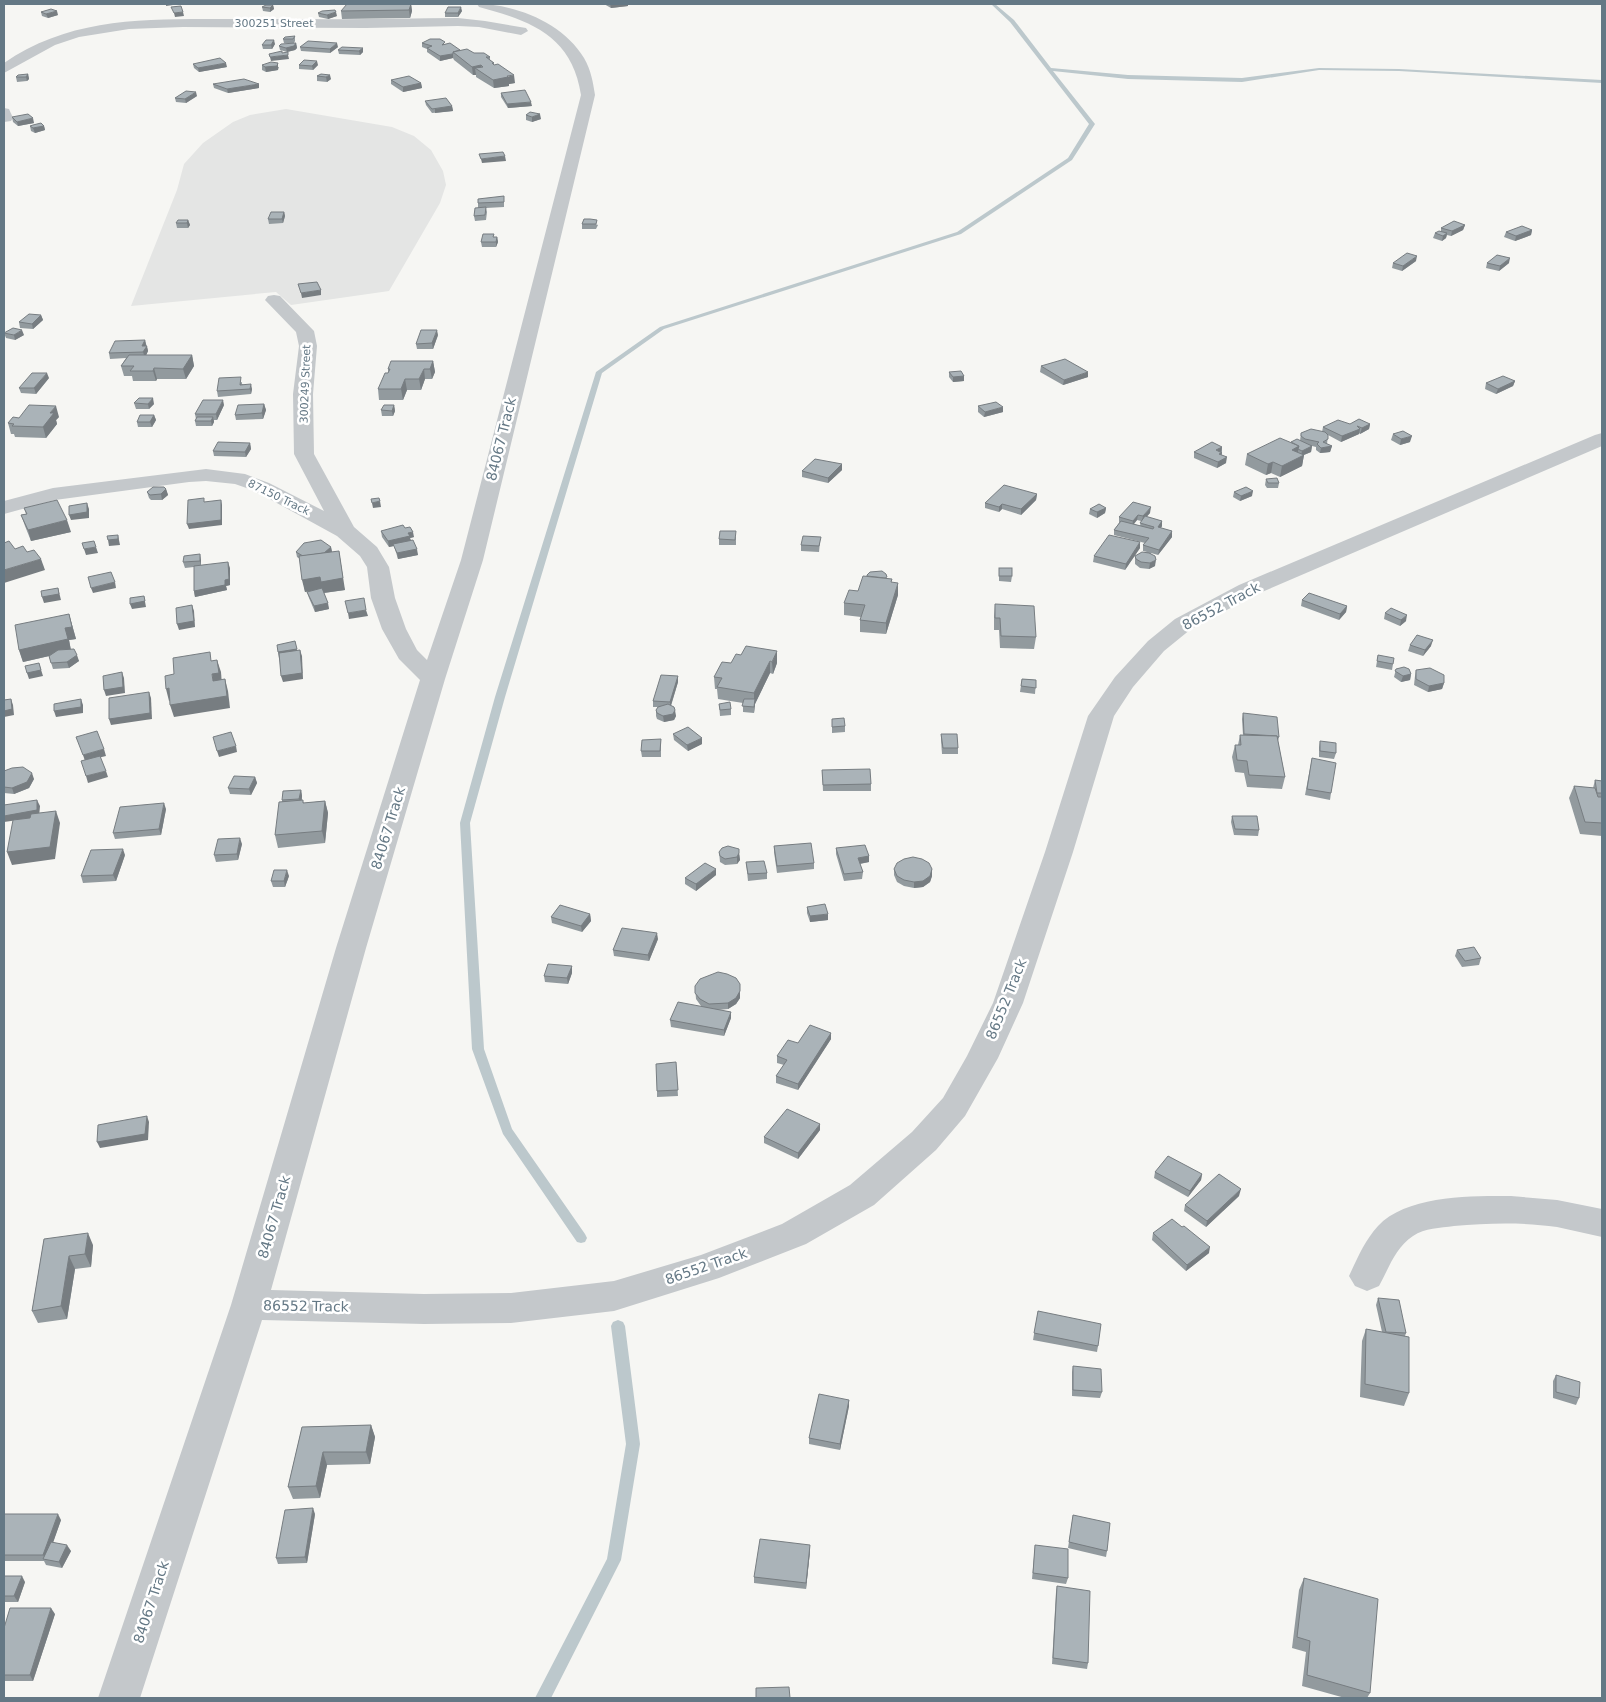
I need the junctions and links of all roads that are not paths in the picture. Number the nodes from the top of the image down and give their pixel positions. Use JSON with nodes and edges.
{"nodes":[{"id":1,"x":483,"y":4,"type":"edge"},
{"id":2,"x":553,"y":34,"type":"junction"},
{"id":3,"x":4,"y":69,"type":"edge"},
{"id":4,"x":274,"y":300,"type":"dead end"},
{"id":5,"x":1602,"y":439,"type":"edge"},
{"id":6,"x":7,"y":507,"type":"edge"},
{"id":7,"x":345,"y":531,"type":"junction"},
{"id":8,"x":433,"y":679,"type":"junction"},
{"id":9,"x":1602,"y":1223,"type":"edge"},
{"id":10,"x":1367,"y":1276,"type":"dead end"},
{"id":11,"x":249,"y":1305,"type":"junction"},
{"id":12,"x":119,"y":1698,"type":"edge"}],
"edges":[{"from":1,"to":2,"type":"street","name":"84067 Track"},
{"from":2,"to":3,"type":"street","name":"300251 Street"},
{"from":2,"to":8,"type":"street","name":"84067 Track"},
{"from":4,"to":7,"type":"street","name":"300249 Street"},
{"from":5,"to":11,"type":"street","name":"86552 Track"},
{"from":6,"to":7,"type":"street","name":"87150 Track"},
{"from":7,"to":8,"type":"street","name":"87150 Track"},
{"from":8,"to":11,"type":"street","name":"84067 Track"},
{"from":9,"to":10,"type":"street"},
{"from":11,"to":12,"type":"street","name":"84067 Track"}]}
